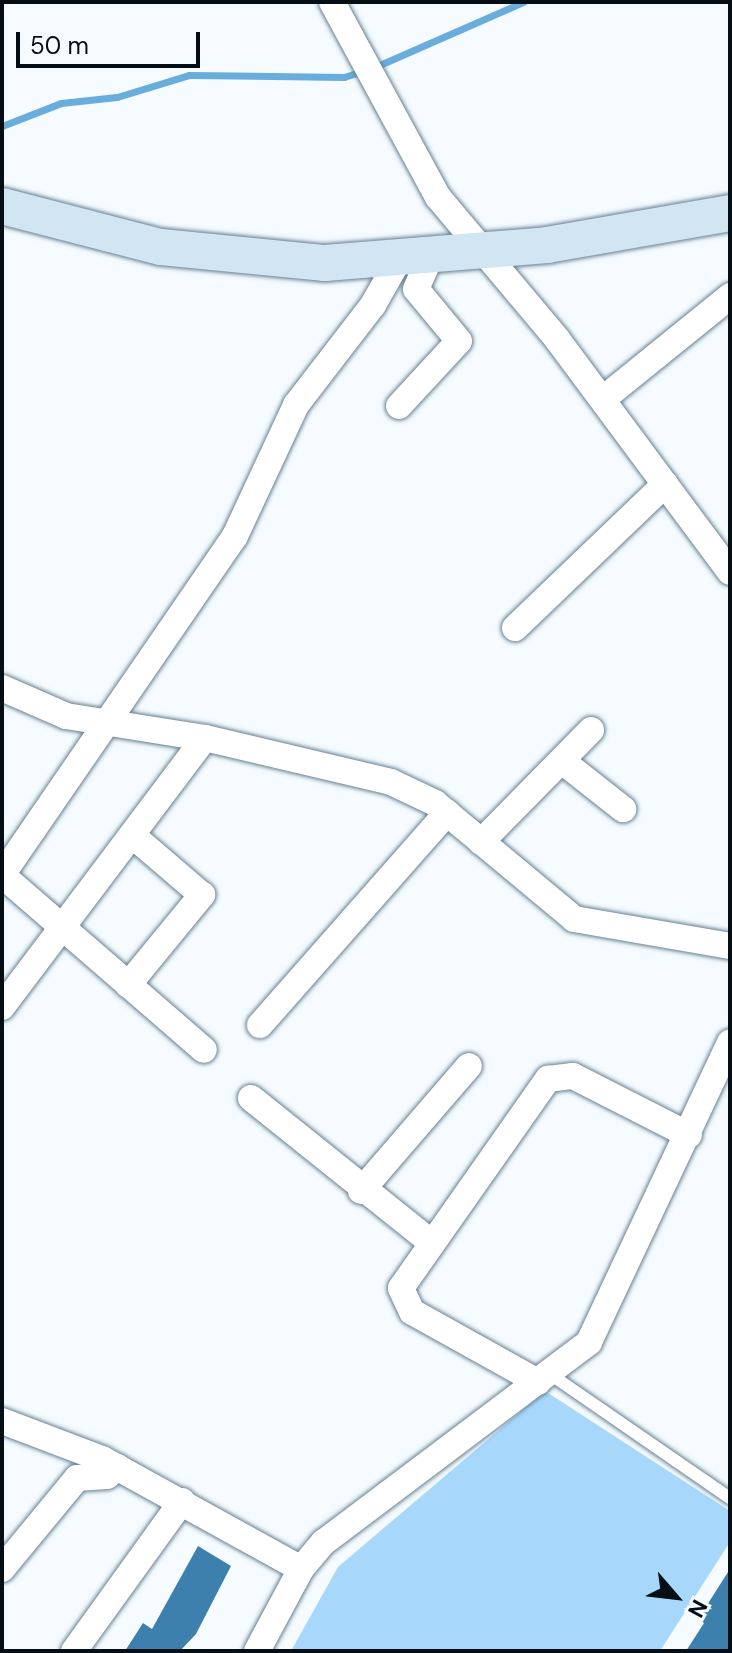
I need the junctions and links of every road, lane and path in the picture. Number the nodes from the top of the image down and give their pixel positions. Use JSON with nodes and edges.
{"nodes":[{"id":1,"x":332,"y":2,"type":"edge"},
{"id":2,"x":2,"y":206,"type":"edge"},
{"id":3,"x":730,"y":213,"type":"edge"},
{"id":4,"x":483,"y":251,"type":"junction"},
{"id":5,"x":415,"y":258,"type":"junction"},
{"id":6,"x":730,"y":296,"type":"edge"},
{"id":7,"x":603,"y":399,"type":"junction"},
{"id":8,"x":399,"y":406,"type":"dead end"},
{"id":9,"x":665,"y":484,"type":"junction"},
{"id":10,"x":730,"y":572,"type":"edge"},
{"id":11,"x":515,"y":628,"type":"dead end"},
{"id":12,"x":2,"y":688,"type":"edge"},
{"id":13,"x":106,"y":722,"type":"junction"},
{"id":14,"x":591,"y":730,"type":"dead end"},
{"id":15,"x":205,"y":738,"type":"junction"},
{"id":16,"x":562,"y":761,"type":"junction"},
{"id":17,"x":623,"y":809,"type":"dead end"},
{"id":18,"x":447,"y":813,"type":"junction"},
{"id":19,"x":132,"y":835,"type":"junction"},
{"id":20,"x":481,"y":842,"type":"junction"},
{"id":21,"x":2,"y":875,"type":"edge"},
{"id":22,"x":61,"y":928,"type":"junction"},
{"id":23,"x":730,"y":946,"type":"edge"},
{"id":24,"x":128,"y":985,"type":"junction"},
{"id":25,"x":2,"y":1007,"type":"edge"},
{"id":26,"x":260,"y":1025,"type":"dead end"},
{"id":27,"x":730,"y":1042,"type":"edge"},
{"id":28,"x":204,"y":1050,"type":"dead end"},
{"id":29,"x":469,"y":1066,"type":"dead end"},
{"id":30,"x":251,"y":1098,"type":"dead end"},
{"id":31,"x":689,"y":1135,"type":"junction"},
{"id":32,"x":361,"y":1191,"type":"junction"},
{"id":33,"x":432,"y":1243,"type":"junction"},
{"id":34,"x":544,"y":1378,"type":"junction"},
{"id":35,"x":2,"y":1421,"type":"edge"},
{"id":36,"x":118,"y":1467,"type":"junction"},
{"id":37,"x":730,"y":1498,"type":"edge"},
{"id":38,"x":182,"y":1501,"type":"junction"},
{"id":39,"x":2,"y":1569,"type":"edge"},
{"id":40,"x":301,"y":1569,"type":"junction"},
{"id":41,"x":74,"y":1651,"type":"edge"},
{"id":42,"x":257,"y":1651,"type":"edge"}],
"edges":[{"from":1,"to":4,"type":"street"},
{"from":2,"to":5,"type":"street"},
{"from":3,"to":4,"type":"street"},
{"from":4,"to":5,"type":"street"},
{"from":4,"to":7,"type":"street"},
{"from":5,"to":8,"type":"street"},
{"from":5,"to":13,"type":"street"},
{"from":6,"to":7,"type":"street"},
{"from":7,"to":9,"type":"street"},
{"from":9,"to":10,"type":"street"},
{"from":9,"to":11,"type":"street"},
{"from":12,"to":13,"type":"street"},
{"from":13,"to":15,"type":"street"},
{"from":13,"to":21,"type":"street"},
{"from":14,"to":16,"type":"street"},
{"from":15,"to":18,"type":"street"},
{"from":15,"to":19,"type":"street"},
{"from":16,"to":17,"type":"street"},
{"from":16,"to":20,"type":"street"},
{"from":18,"to":20,"type":"street"},
{"from":18,"to":26,"type":"street"},
{"from":19,"to":22,"type":"street"},
{"from":19,"to":24,"type":"street"},
{"from":20,"to":23,"type":"street"},
{"from":21,"to":22,"type":"street"},
{"from":22,"to":24,"type":"street"},
{"from":22,"to":25,"type":"street"},
{"from":24,"to":28,"type":"street"},
{"from":27,"to":31,"type":"street"},
{"from":29,"to":32,"type":"street"},
{"from":30,"to":32,"type":"street"},
{"from":31,"to":33,"type":"street"},
{"from":31,"to":34,"type":"street"},
{"from":32,"to":33,"type":"street"},
{"from":33,"to":34,"type":"street"},
{"from":34,"to":37,"type":"lane"},
{"from":34,"to":40,"type":"street"},
{"from":35,"to":36,"type":"street"},
{"from":36,"to":38,"type":"street"},
{"from":36,"to":39,"type":"street"},
{"from":38,"to":40,"type":"street"},
{"from":38,"to":41,"type":"street"},
{"from":40,"to":42,"type":"street"}]}
